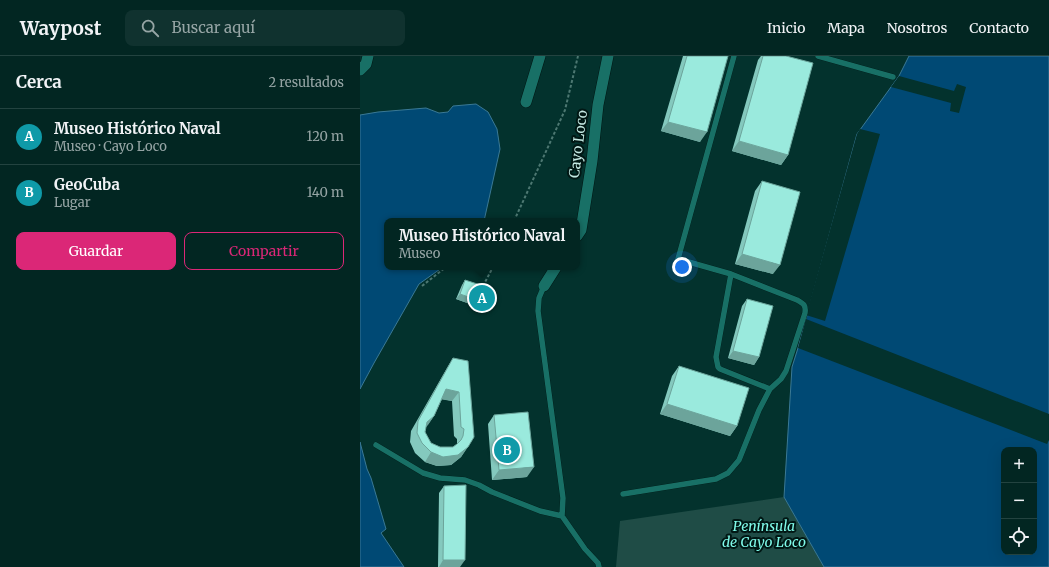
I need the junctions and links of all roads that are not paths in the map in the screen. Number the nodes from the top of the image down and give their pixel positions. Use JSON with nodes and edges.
{"nodes":[{"id":1,"x":368,"y":56,"type":"edge"},
{"id":2,"x":540,"y":56,"type":"edge"},
{"id":3,"x":608,"y":56,"type":"edge"},
{"id":4,"x":734,"y":56,"type":"edge"},
{"id":5,"x":818,"y":56,"type":"edge"},
{"id":6,"x":360,"y":70,"type":"edge"},
{"id":7,"x":893,"y":77,"type":"dead end"},
{"id":8,"x":526,"y":102,"type":"dead end"},
{"id":9,"x":580,"y":232,"type":"edge"},
{"id":10,"x":554,"y":270,"type":"edge"},
{"id":11,"x":731,"y":274,"type":"junction"},
{"id":12,"x":544,"y":286,"type":"joint"},
{"id":13,"x":770,"y":389,"type":"junction"},
{"id":14,"x":376,"y":445,"type":"dead end"},
{"id":15,"x":623,"y":494,"type":"dead end"},
{"id":16,"x":562,"y":516,"type":"junction"},
{"id":17,"x":599,"y":567,"type":"edge"}],
"edges":[{"from":1,"to":6,"type":"street"},
{"from":2,"to":8,"type":"street"},
{"from":3,"to":9,"type":"street","name":"Cayo Loco"},
{"from":4,"to":11,"type":"lane"},
{"from":5,"to":7,"type":"lane"},
{"from":10,"to":12,"type":"street"},
{"from":11,"to":13,"type":"lane"},
{"from":11,"to":13,"type":"lane"},
{"from":12,"to":16,"type":"lane"},
{"from":13,"to":15,"type":"lane"},
{"from":14,"to":16,"type":"lane"},
{"from":16,"to":17,"type":"lane"}]}
